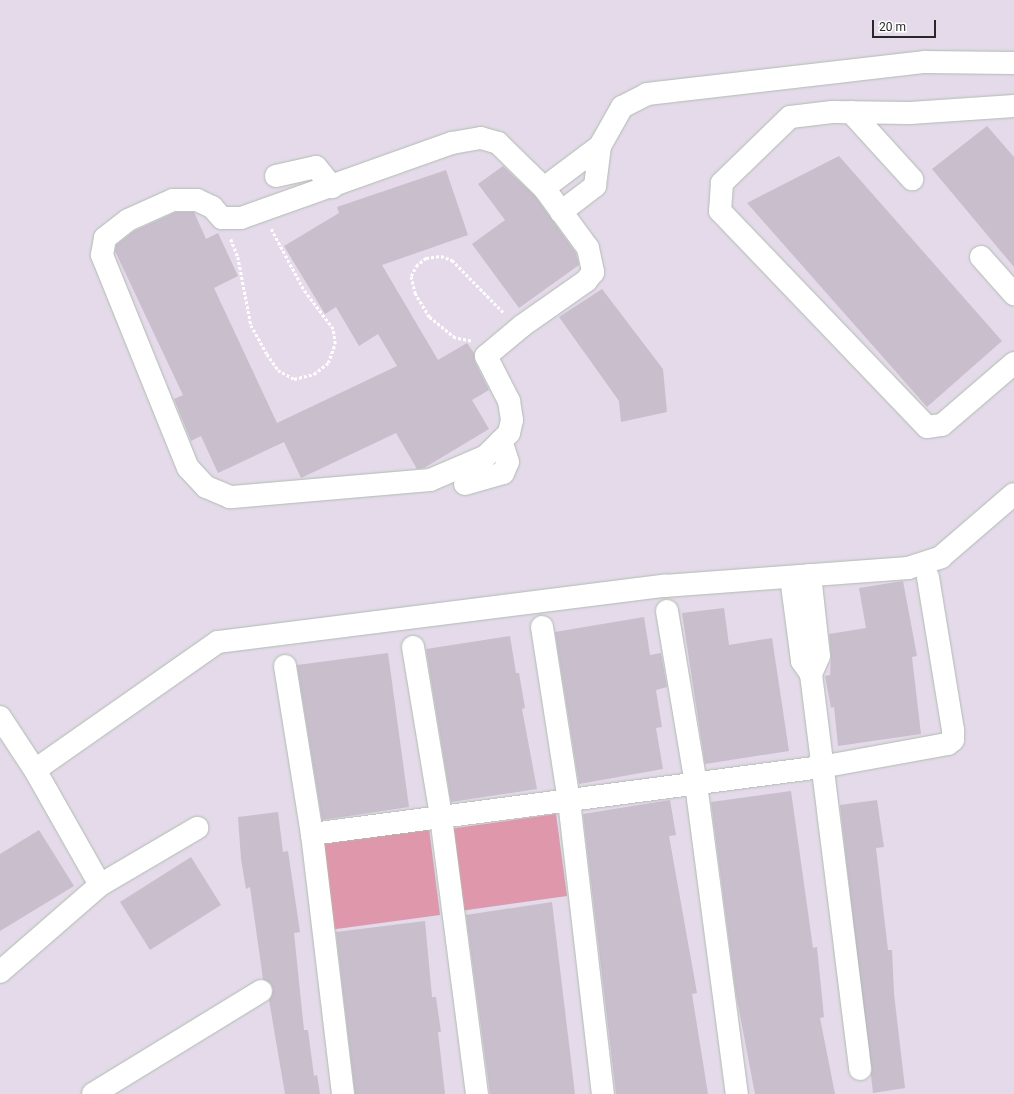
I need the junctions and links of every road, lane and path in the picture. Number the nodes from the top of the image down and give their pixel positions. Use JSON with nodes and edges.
{"nodes":[{"id":1,"x":1014,"y":63,"type":"edge"},
{"id":2,"x":1014,"y":106,"type":"edge"},
{"id":3,"x":851,"y":112,"type":"junction"},
{"id":4,"x":600,"y":146,"type":"junction"},
{"id":5,"x":276,"y":176,"type":"dead end"},
{"id":6,"x":912,"y":179,"type":"dead end"},
{"id":7,"x":332,"y":187,"type":"junction"},
{"id":8,"x":544,"y":188,"type":"junction"},
{"id":9,"x":561,"y":212,"type":"junction"},
{"id":10,"x":264,"y":213,"type":"junction"},
{"id":11,"x":222,"y":218,"type":"junction"},
{"id":12,"x":981,"y":257,"type":"dead end"},
{"id":13,"x":1014,"y":294,"type":"edge"},
{"id":14,"x":522,"y":326,"type":"junction"},
{"id":15,"x":486,"y":356,"type":"junction"},
{"id":16,"x":1014,"y":363,"type":"edge"},
{"id":17,"x":501,"y":441,"type":"junction"},
{"id":18,"x":466,"y":484,"type":"dead end"},
{"id":19,"x":1014,"y":494,"type":"edge"},
{"id":20,"x":801,"y":576,"type":"junction"},
{"id":21,"x":928,"y":577,"type":"dead end"},
{"id":22,"x":668,"y":611,"type":"dead end"},
{"id":23,"x":542,"y":627,"type":"dead end"},
{"id":24,"x":413,"y":647,"type":"dead end"},
{"id":25,"x":285,"y":666,"type":"dead end"},
{"id":26,"x":0,"y":717,"type":"edge"},
{"id":27,"x":821,"y":767,"type":"junction"},
{"id":28,"x":35,"y":770,"type":"junction"},
{"id":29,"x":696,"y":784,"type":"junction"},
{"id":30,"x":569,"y":800,"type":"junction"},
{"id":31,"x":441,"y":817,"type":"junction"},
{"id":32,"x":197,"y":828,"type":"dead end"},
{"id":33,"x":312,"y":834,"type":"junction"},
{"id":34,"x":100,"y":885,"type":"junction"},
{"id":35,"x":1,"y":970,"type":"edge"},
{"id":36,"x":260,"y":990,"type":"dead end"},
{"id":37,"x":860,"y":1069,"type":"dead end"},
{"id":38,"x":93,"y":1094,"type":"edge"},
{"id":39,"x":343,"y":1094,"type":"edge"},
{"id":40,"x":477,"y":1094,"type":"edge"},
{"id":41,"x":603,"y":1094,"type":"edge"},
{"id":42,"x":737,"y":1094,"type":"edge"}],
"edges":[{"from":1,"to":4,"type":"street"},
{"from":2,"to":3,"type":"street"},
{"from":3,"to":6,"type":"street"},
{"from":3,"to":16,"type":"street"},
{"from":4,"to":8,"type":"street"},
{"from":4,"to":9,"type":"street"},
{"from":5,"to":7,"type":"street"},
{"from":7,"to":8,"type":"street"},
{"from":7,"to":10,"type":"street"},
{"from":8,"to":9,"type":"street"},
{"from":9,"to":14,"type":"street"},
{"from":10,"to":11,"type":"street"},
{"from":10,"to":11,"type":"path"},
{"from":11,"to":17,"type":"street"},
{"from":12,"to":13,"type":"street"},
{"from":14,"to":15,"type":"street"},
{"from":14,"to":15,"type":"path"},
{"from":15,"to":17,"type":"street"},
{"from":17,"to":18,"type":"street"},
{"from":19,"to":20,"type":"street"},
{"from":20,"to":27,"type":"street"},
{"from":20,"to":28,"type":"street"},
{"from":21,"to":27,"type":"street"},
{"from":22,"to":29,"type":"street"},
{"from":23,"to":30,"type":"street"},
{"from":24,"to":31,"type":"street"},
{"from":25,"to":33,"type":"street"},
{"from":26,"to":28,"type":"street"},
{"from":27,"to":29,"type":"street"},
{"from":27,"to":37,"type":"street"},
{"from":28,"to":34,"type":"street"},
{"from":29,"to":30,"type":"street"},
{"from":29,"to":42,"type":"street"},
{"from":30,"to":31,"type":"street"},
{"from":30,"to":41,"type":"street"},
{"from":31,"to":33,"type":"street"},
{"from":31,"to":40,"type":"street"},
{"from":32,"to":34,"type":"street"},
{"from":33,"to":39,"type":"street"},
{"from":34,"to":35,"type":"street"},
{"from":36,"to":38,"type":"street"}]}
